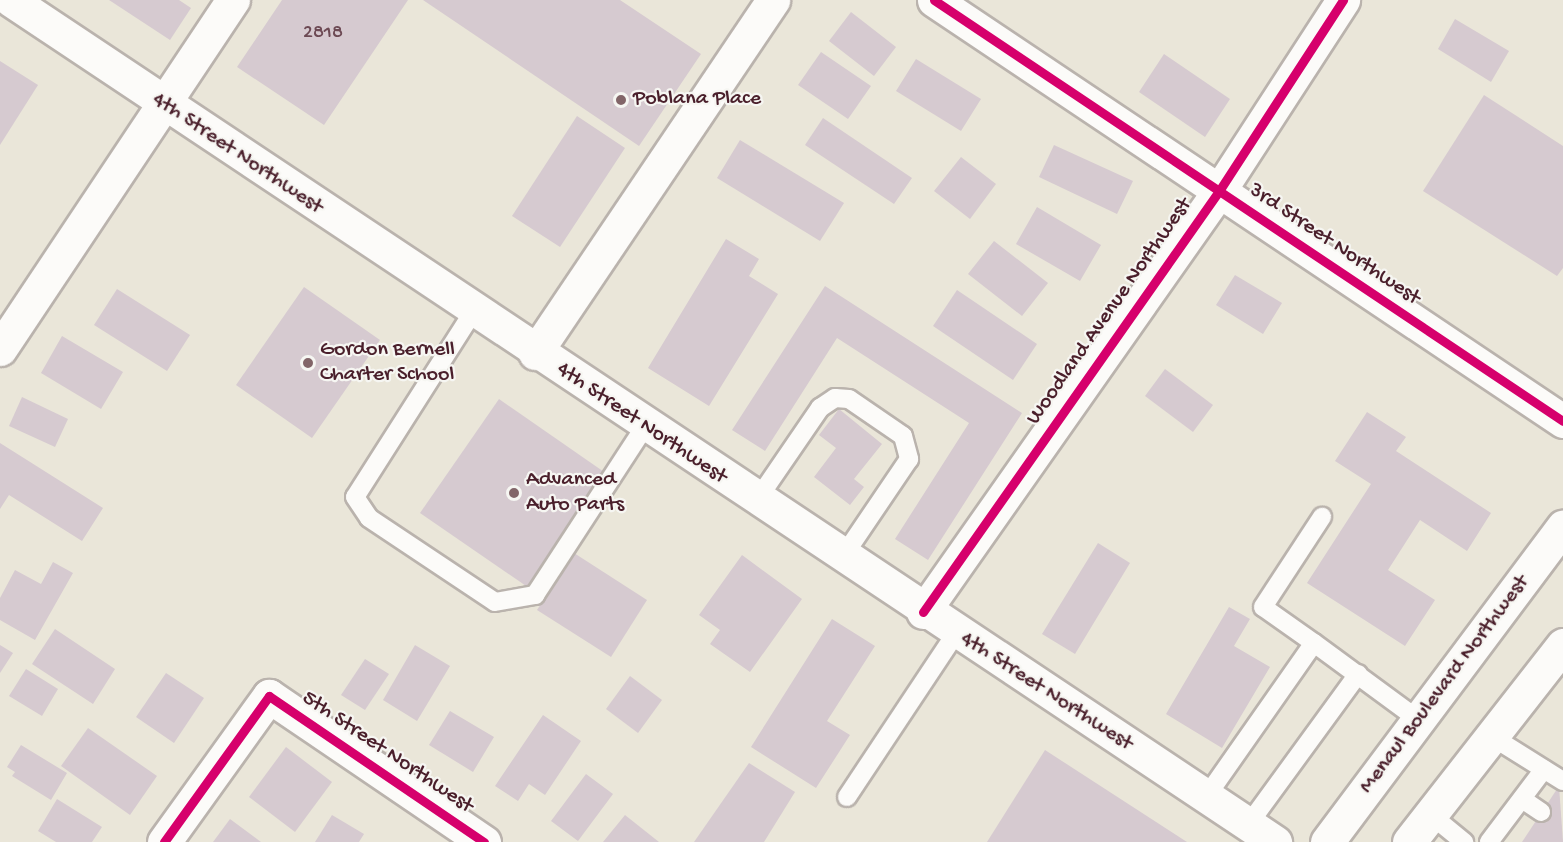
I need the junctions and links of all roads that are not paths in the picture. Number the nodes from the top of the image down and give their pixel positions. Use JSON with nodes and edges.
{"nodes":[{"id":1,"x":11,"y":0,"type":"edge"},
{"id":2,"x":233,"y":0,"type":"edge"},
{"id":3,"x":773,"y":0,"type":"edge"},
{"id":4,"x":934,"y":0,"type":"edge"},
{"id":5,"x":1343,"y":0,"type":"edge"},
{"id":6,"x":165,"y":106,"type":"junction"},
{"id":7,"x":1219,"y":191,"type":"junction"},
{"id":8,"x":473,"y":312,"type":"junction"},
{"id":9,"x":0,"y":349,"type":"edge"},
{"id":10,"x":535,"y":353,"type":"junction"},
{"id":11,"x":1563,"y":421,"type":"edge"},
{"id":12,"x":645,"y":426,"type":"junction"},
{"id":13,"x":757,"y":500,"type":"junction"},
{"id":14,"x":1322,"y":516,"type":"dead end"},
{"id":15,"x":1563,"y":527,"type":"edge"},
{"id":16,"x":842,"y":558,"type":"junction"},
{"id":17,"x":923,"y":612,"type":"junction"},
{"id":18,"x":956,"y":633,"type":"junction"},
{"id":19,"x":1314,"y":643,"type":"junction"},
{"id":20,"x":1563,"y":645,"type":"edge"},
{"id":21,"x":1358,"y":675,"type":"junction"},
{"id":22,"x":1419,"y":720,"type":"junction"},
{"id":23,"x":1491,"y":736,"type":"junction"},
{"id":24,"x":1544,"y":769,"type":"junction"},
{"id":25,"x":1563,"y":781,"type":"edge"},
{"id":26,"x":847,"y":797,"type":"dead end"},
{"id":27,"x":1206,"y":797,"type":"junction"},
{"id":28,"x":1522,"y":799,"type":"junction"},
{"id":29,"x":1541,"y":812,"type":"dead end"},
{"id":30,"x":1431,"y":815,"type":"junction"},
{"id":31,"x":1262,"y":833,"type":"edge"},
{"id":32,"x":164,"y":842,"type":"edge"},
{"id":33,"x":484,"y":842,"type":"edge"},
{"id":34,"x":1327,"y":842,"type":"edge"},
{"id":35,"x":1409,"y":842,"type":"edge"},
{"id":36,"x":1464,"y":842,"type":"edge"},
{"id":37,"x":1489,"y":842,"type":"edge"}],
"edges":[{"from":1,"to":6,"type":"street","name":"4th Street Northwest"},
{"from":2,"to":6,"type":"street"},
{"from":3,"to":10,"type":"street"},
{"from":4,"to":7,"type":"street","name":"3rd Street Northwest"},
{"from":5,"to":7,"type":"street","name":"Woodland Avenue Northwest"},
{"from":6,"to":8,"type":"street","name":"4th Street Northwest"},
{"from":6,"to":9,"type":"street"},
{"from":7,"to":11,"type":"street","name":"3rd Street Northwest"},
{"from":7,"to":17,"type":"street","name":"Woodland Avenue Northwest"},
{"from":8,"to":10,"type":"street","name":"4th Street Northwest"},
{"from":8,"to":12,"type":"lane"},
{"from":10,"to":12,"type":"street","name":"4th Street Northwest"},
{"from":12,"to":13,"type":"street","name":"4th Street Northwest"},
{"from":13,"to":16,"type":"street","name":"4th Street Northwest"},
{"from":13,"to":16,"type":"lane"},
{"from":14,"to":19,"type":"lane"},
{"from":15,"to":22,"type":"street","name":"Menaul Boulevard Northwest"},
{"from":16,"to":17,"type":"street","name":"4th Street Northwest"},
{"from":17,"to":18,"type":"street","name":"4th Street Northwest"},
{"from":18,"to":26,"type":"lane"},
{"from":18,"to":27,"type":"street","name":"4th Street Northwest"},
{"from":19,"to":21,"type":"lane"},
{"from":19,"to":27,"type":"lane"},
{"from":20,"to":23,"type":"street"},
{"from":21,"to":22,"type":"lane"},
{"from":21,"to":31,"type":"lane"},
{"from":22,"to":34,"type":"street","name":"Menaul Boulevard Northwest"},
{"from":23,"to":24,"type":"lane"},
{"from":23,"to":30,"type":"street"},
{"from":24,"to":25,"type":"lane"},
{"from":24,"to":28,"type":"lane"},
{"from":27,"to":31,"type":"street","name":"4th Street Northwest"},
{"from":28,"to":29,"type":"lane"},
{"from":28,"to":37,"type":"lane"},
{"from":30,"to":35,"type":"street"},
{"from":30,"to":36,"type":"lane"},
{"from":32,"to":33,"type":"street","name":"5th Street Northwest"}]}
